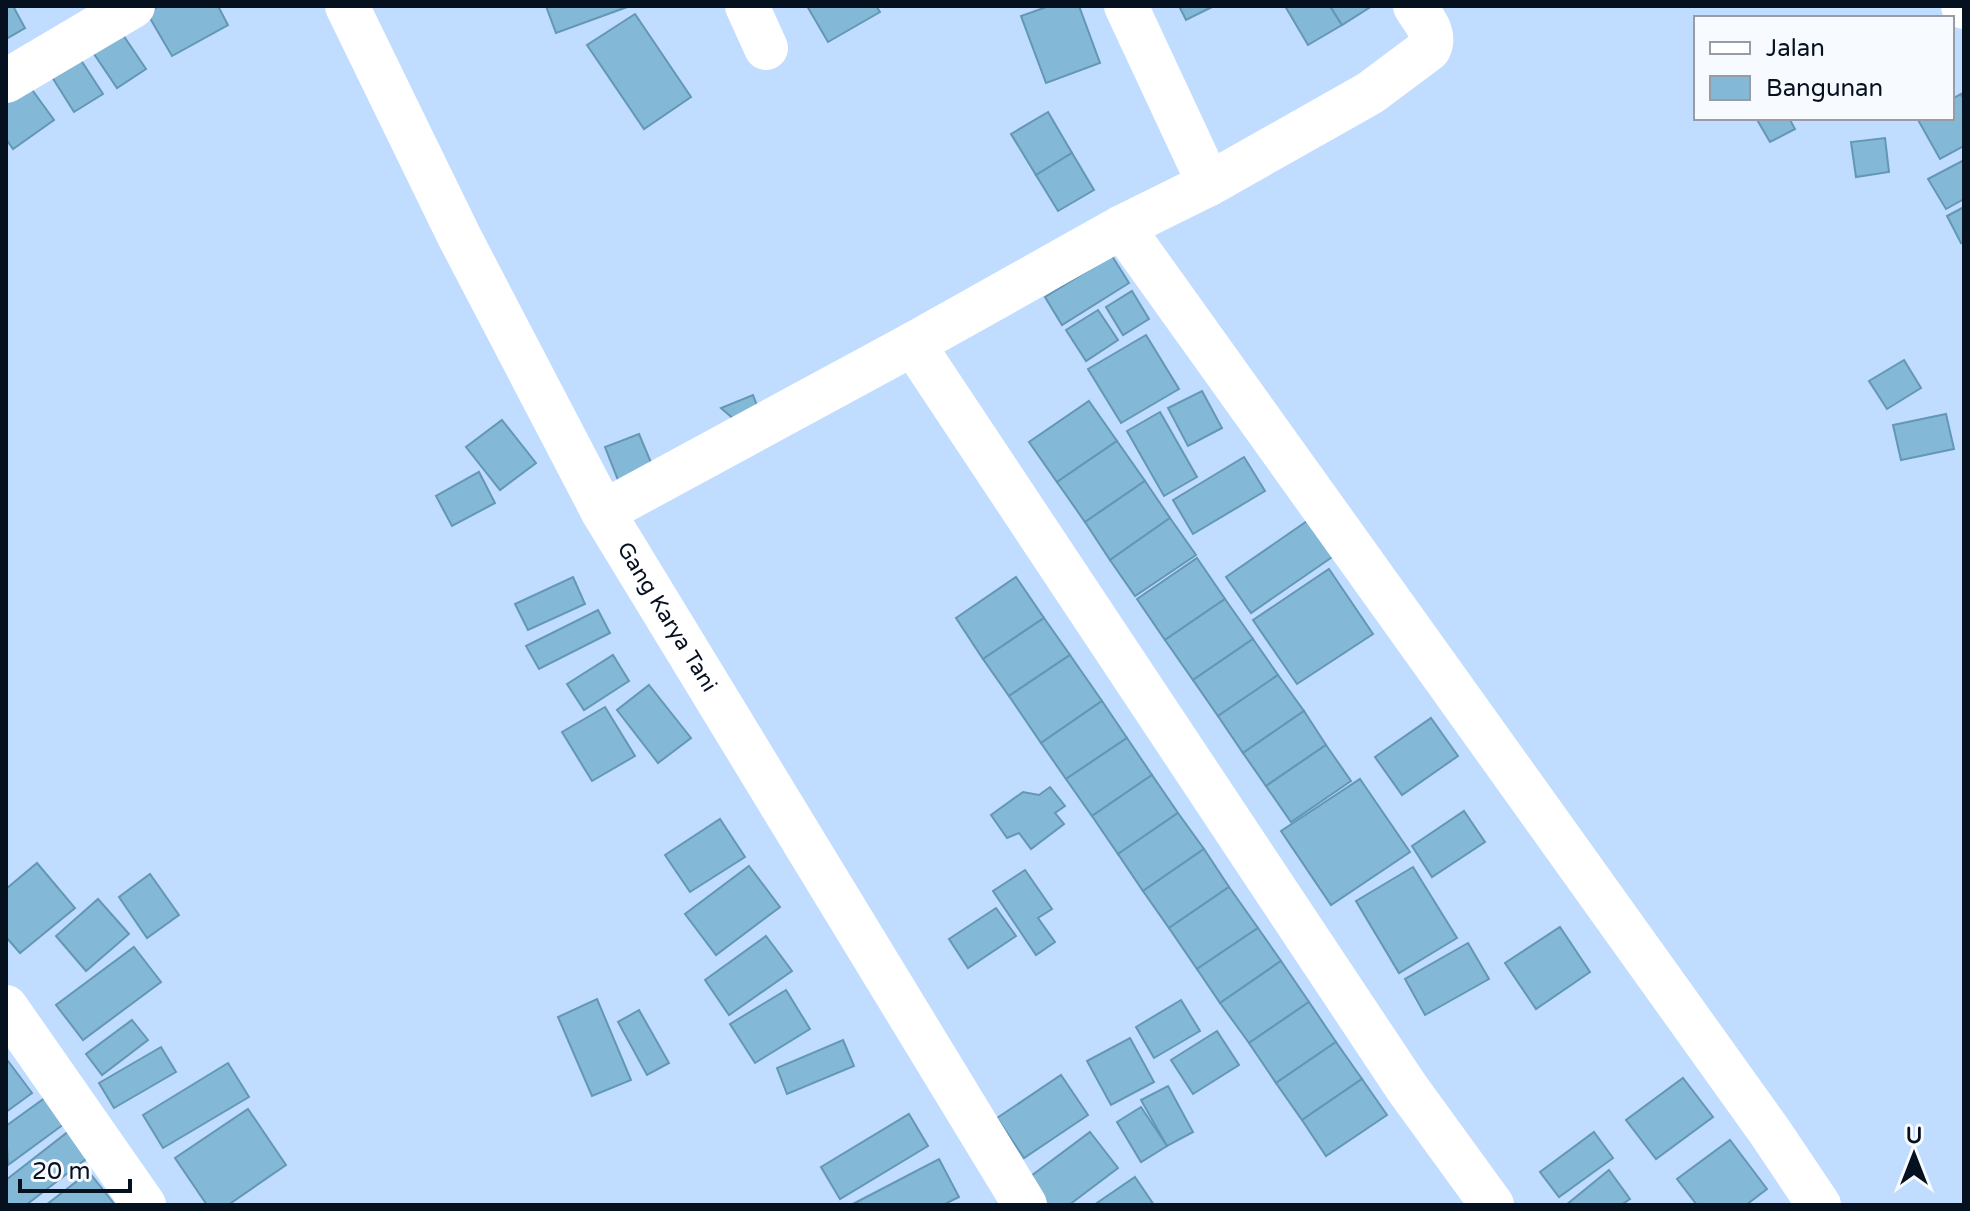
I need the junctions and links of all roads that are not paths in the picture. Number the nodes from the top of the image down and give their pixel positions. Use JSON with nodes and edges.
{"nodes":[{"id":1,"x":133,"y":6,"type":"edge"},
{"id":2,"x":347,"y":6,"type":"edge"},
{"id":3,"x":747,"y":6,"type":"edge"},
{"id":4,"x":1126,"y":6,"type":"edge"},
{"id":5,"x":1415,"y":6,"type":"edge"},
{"id":6,"x":766,"y":48,"type":"dead end"},
{"id":7,"x":6,"y":81,"type":"edge"},
{"id":8,"x":1209,"y":184,"type":"junction"},
{"id":9,"x":1122,"y":227,"type":"junction"},
{"id":10,"x":913,"y":344,"type":"junction"},
{"id":11,"x":603,"y":512,"type":"junction"},
{"id":12,"x":6,"y":1007,"type":"edge"},
{"id":13,"x":144,"y":1205,"type":"edge"},
{"id":14,"x":1025,"y":1205,"type":"edge"},
{"id":15,"x":1492,"y":1205,"type":"edge"},
{"id":16,"x":1819,"y":1205,"type":"edge"}],
"edges":[{"from":1,"to":7,"type":"street"},
{"from":2,"to":11,"type":"street","name":"Gang Karya Tani"},
{"from":3,"to":6,"type":"street"},
{"from":4,"to":8,"type":"street"},
{"from":5,"to":8,"type":"street"},
{"from":8,"to":9,"type":"street"},
{"from":9,"to":10,"type":"street"},
{"from":9,"to":16,"type":"street"},
{"from":10,"to":11,"type":"street"},
{"from":10,"to":15,"type":"street"},
{"from":11,"to":14,"type":"street","name":"Gang Karya Tani"},
{"from":12,"to":13,"type":"street"}]}
